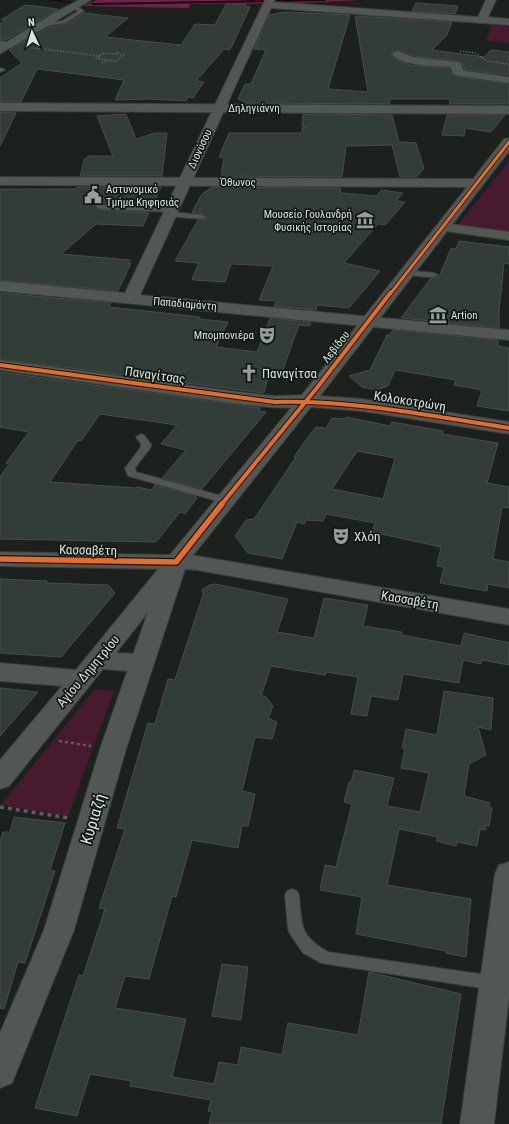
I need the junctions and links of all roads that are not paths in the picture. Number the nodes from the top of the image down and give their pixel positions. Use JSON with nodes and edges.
{"nodes":[{"id":1,"x":491,"y":0,"type":"edge"},
{"id":2,"x":269,"y":2,"type":"edge"},
{"id":3,"x":80,"y":3,"type":"edge"},
{"id":4,"x":482,"y":20,"type":"junction"},
{"id":5,"x":509,"y":22,"type":"edge"},
{"id":6,"x":3,"y":47,"type":"edge"},
{"id":7,"x":396,"y":54,"type":"dead end"},
{"id":8,"x":509,"y":80,"type":"edge"},
{"id":9,"x":0,"y":106,"type":"edge"},
{"id":10,"x":219,"y":108,"type":"junction"},
{"id":11,"x":509,"y":110,"type":"edge"},
{"id":12,"x":509,"y":142,"type":"edge"},
{"id":13,"x":0,"y":181,"type":"edge"},
{"id":14,"x":185,"y":182,"type":"junction"},
{"id":15,"x":477,"y":183,"type":"junction"},
{"id":16,"x":100,"y":208,"type":"dead end"},
{"id":17,"x":171,"y":212,"type":"junction"},
{"id":18,"x":202,"y":217,"type":"dead end"},
{"id":19,"x":443,"y":227,"type":"junction"},
{"id":20,"x":509,"y":236,"type":"edge"},
{"id":21,"x":408,"y":272,"type":"junction"},
{"id":22,"x":434,"y":275,"type":"dead end"},
{"id":23,"x":0,"y":286,"type":"edge"},
{"id":24,"x":130,"y":299,"type":"junction"},
{"id":25,"x":370,"y":321,"type":"junction"},
{"id":26,"x":509,"y":335,"type":"edge"},
{"id":27,"x":0,"y":365,"type":"edge"},
{"id":28,"x":307,"y":401,"type":"junction"},
{"id":29,"x":509,"y":428,"type":"edge"},
{"id":30,"x":141,"y":437,"type":"dead end"},
{"id":31,"x":225,"y":500,"type":"junction"},
{"id":32,"x":0,"y":560,"type":"edge"},
{"id":33,"x":176,"y":562,"type":"junction"},
{"id":34,"x":509,"y":617,"type":"edge"},
{"id":35,"x":98,"y":660,"type":"junction"},
{"id":36,"x":142,"y":663,"type":"junction"},
{"id":37,"x":0,"y":672,"type":"edge"},
{"id":38,"x":81,"y":679,"type":"junction"},
{"id":39,"x":0,"y":780,"type":"edge"},
{"id":40,"x":509,"y":874,"type":"edge"},
{"id":41,"x":292,"y":895,"type":"dead end"},
{"id":42,"x":495,"y":983,"type":"junction"},
{"id":43,"x":0,"y":1072,"type":"edge"},
{"id":44,"x":477,"y":1124,"type":"edge"}],
"edges":[{"from":1,"to":4,"type":"street"},
{"from":2,"to":4,"type":"street"},
{"from":2,"to":10,"type":"street","name":"Διονύσου"},
{"from":3,"to":6,"type":"main road"},
{"from":4,"to":5,"type":"street"},
{"from":7,"to":8,"type":"street"},
{"from":9,"to":10,"type":"street","name":"Δηληγιάννη"},
{"from":10,"to":11,"type":"street","name":"Δηληγιάννη"},
{"from":10,"to":14,"type":"street","name":"Διονύσου"},
{"from":12,"to":15,"type":"street","name":"Λεβίδου"},
{"from":13,"to":14,"type":"street","name":"Όθωνος"},
{"from":14,"to":15,"type":"street","name":"Όθωνος"},
{"from":14,"to":17,"type":"street","name":"Διονύσου"},
{"from":15,"to":19,"type":"street","name":"Λεβίδου"},
{"from":16,"to":17,"type":"lane"},
{"from":17,"to":18,"type":"lane"},
{"from":17,"to":24,"type":"street","name":"Διονύσου"},
{"from":19,"to":20,"type":"street"},
{"from":19,"to":21,"type":"street","name":"Λεβίδου"},
{"from":21,"to":22,"type":"lane"},
{"from":21,"to":25,"type":"street","name":"Λεβίδου"},
{"from":23,"to":24,"type":"street","name":"Παπαδιαμάντη"},
{"from":24,"to":25,"type":"street","name":"Παπαδιαμάντη"},
{"from":25,"to":26,"type":"street","name":"Παπαδιαμάντη"},
{"from":25,"to":28,"type":"street","name":"Λεβίδου"},
{"from":27,"to":28,"type":"street","name":"Παναγίτσας"},
{"from":28,"to":29,"type":"street","name":"Κολοκοτρώνη"},
{"from":28,"to":31,"type":"street","name":"Λεβίδου"},
{"from":30,"to":31,"type":"lane"},
{"from":31,"to":33,"type":"street","name":"Λεβίδου"},
{"from":32,"to":33,"type":"street","name":"Κασσαβέτη"},
{"from":33,"to":34,"type":"street","name":"Κασσαβέτη"},
{"from":33,"to":35,"type":"street","name":"Αγίου Δημητρίου"},
{"from":33,"to":36,"type":"street","name":"Κυριαζή"},
{"from":35,"to":36,"type":"street"},
{"from":35,"to":38,"type":"street","name":"Αγίου Δημητρίου"},
{"from":36,"to":43,"type":"street","name":"Κυριαζή"},
{"from":37,"to":38,"type":"street"},
{"from":38,"to":39,"type":"street","name":"Αγίου Δημητρίου"},
{"from":40,"to":42,"type":"street"},
{"from":41,"to":42,"type":"lane"},
{"from":42,"to":44,"type":"street"}]}
